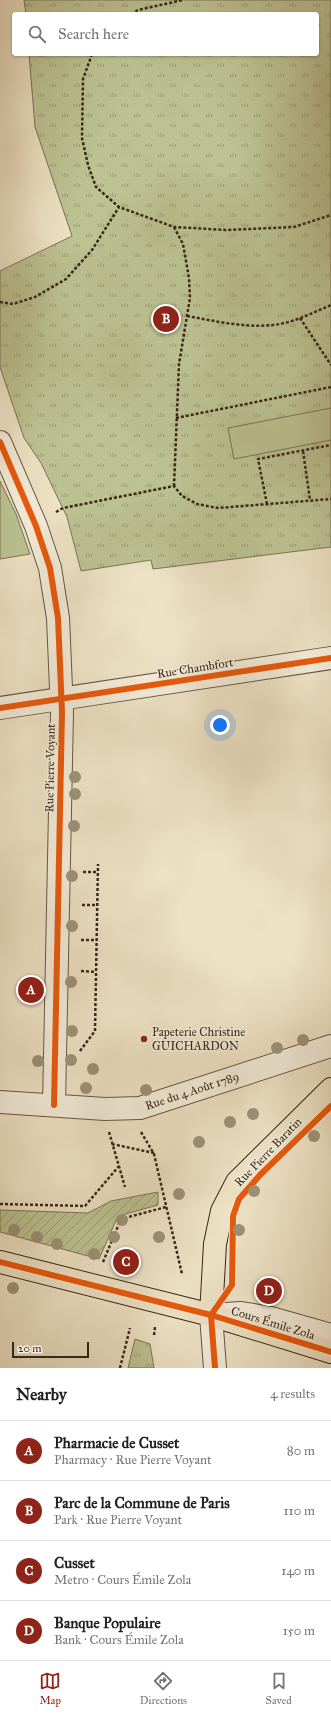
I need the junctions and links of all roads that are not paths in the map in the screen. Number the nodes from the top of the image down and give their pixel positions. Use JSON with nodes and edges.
{"nodes":[{"id":1,"x":0,"y":442,"type":"edge"},
{"id":2,"x":331,"y":658,"type":"edge"},
{"id":3,"x":62,"y":700,"type":"junction"},
{"id":4,"x":0,"y":708,"type":"edge"},
{"id":5,"x":331,"y":1046,"type":"edge"},
{"id":6,"x":331,"y":1089,"type":"edge"},
{"id":7,"x":0,"y":1102,"type":"edge"},
{"id":8,"x":54,"y":1105,"type":"junction"},
{"id":9,"x":0,"y":1262,"type":"edge"},
{"id":10,"x":211,"y":1315,"type":"junction"},
{"id":11,"x":331,"y":1335,"type":"edge"},
{"id":12,"x":331,"y":1352,"type":"edge"},
{"id":13,"x":215,"y":1368,"type":"edge"}],
"edges":[{"from":1,"to":3,"type":"street","name":"Rue Pierre Voyant"},
{"from":2,"to":3,"type":"street","name":"Rue Chambfort"},
{"from":3,"to":4,"type":"street","name":"Rue Chambfort"},
{"from":3,"to":8,"type":"street","name":"Rue Pierre Voyant"},
{"from":5,"to":8,"type":"street","name":"Rue du 4 Août 1789"},
{"from":6,"to":10,"type":"main road","name":"Rue Pierre Baratin"},
{"from":7,"to":8,"type":"street","name":"Rue du 4 Août 1789"},
{"from":9,"to":10,"type":"main road","name":"Cours Émile Zola"},
{"from":10,"to":11,"type":"street"},
{"from":10,"to":12,"type":"main road","name":"Cours Émile Zola"},
{"from":10,"to":13,"type":"street","name":"Rue Pierre Baratin"}]}
